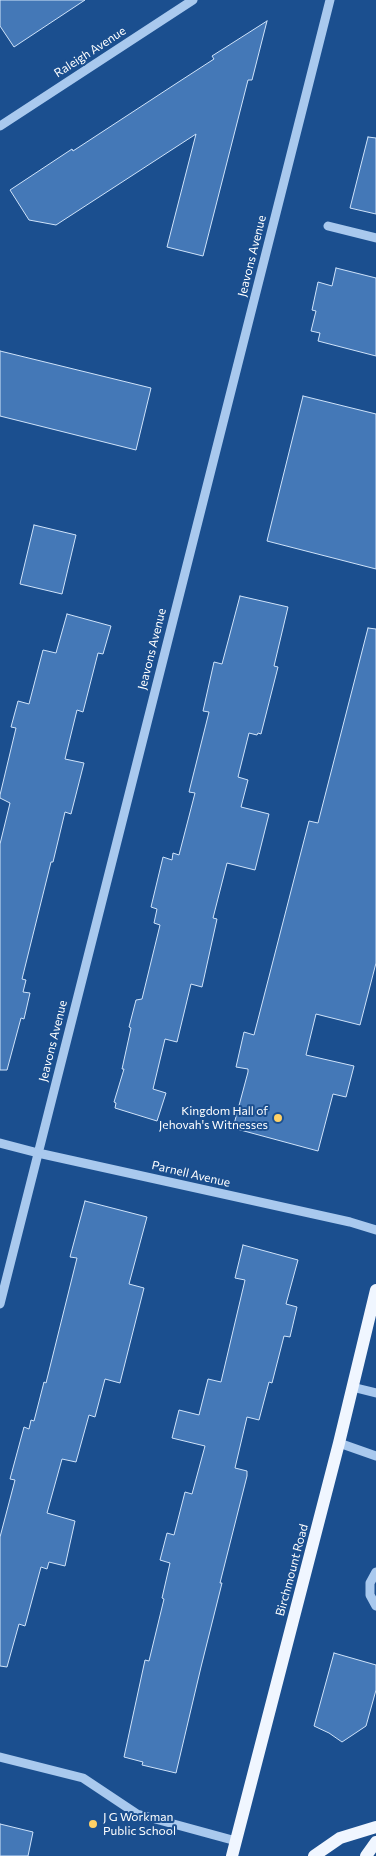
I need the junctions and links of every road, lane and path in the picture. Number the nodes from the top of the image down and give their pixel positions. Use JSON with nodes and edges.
{"nodes":[{"id":1,"x":193,"y":0,"type":"edge"},
{"id":2,"x":330,"y":0,"type":"edge"},
{"id":3,"x":0,"y":126,"type":"edge"},
{"id":4,"x":328,"y":226,"type":"dead end"},
{"id":5,"x":376,"y":238,"type":"edge"},
{"id":6,"x":0,"y":1143,"type":"edge"},
{"id":7,"x":38,"y":1152,"type":"junction"},
{"id":8,"x":376,"y":1230,"type":"edge"},
{"id":9,"x":376,"y":1290,"type":"edge"},
{"id":10,"x":0,"y":1304,"type":"edge"},
{"id":11,"x":352,"y":1387,"type":"junction"},
{"id":12,"x":376,"y":1393,"type":"edge"},
{"id":13,"x":339,"y":1443,"type":"junction"},
{"id":14,"x":376,"y":1456,"type":"edge"},
{"id":15,"x":376,"y":1572,"type":"edge"},
{"id":16,"x":376,"y":1606,"type":"edge"},
{"id":17,"x":0,"y":1757,"type":"edge"},
{"id":18,"x":376,"y":1826,"type":"edge"},
{"id":19,"x":236,"y":1842,"type":"junction"},
{"id":20,"x":376,"y":1842,"type":"edge"},
{"id":21,"x":232,"y":1856,"type":"edge"},
{"id":22,"x":314,"y":1856,"type":"edge"},
{"id":23,"x":366,"y":1856,"type":"edge"}],
"edges":[{"from":1,"to":3,"type":"street","name":"Raleigh Avenue"},
{"from":2,"to":7,"type":"street","name":"Jeavons Avenue"},
{"from":4,"to":5,"type":"street"},
{"from":6,"to":7,"type":"street","name":"Parnell Avenue"},
{"from":7,"to":8,"type":"street","name":"Parnell Avenue"},
{"from":7,"to":10,"type":"street","name":"Jeavons Avenue"},
{"from":9,"to":11,"type":"main road","name":"Birchmount Road"},
{"from":11,"to":12,"type":"street"},
{"from":11,"to":13,"type":"main road","name":"Birchmount Road"},
{"from":13,"to":14,"type":"street"},
{"from":13,"to":19,"type":"main road","name":"Birchmount Road"},
{"from":15,"to":16,"type":"street"},
{"from":17,"to":19,"type":"street"},
{"from":18,"to":22,"type":"main road"},
{"from":19,"to":21,"type":"main road","name":"Birchmount Road"},
{"from":20,"to":23,"type":"main road"}]}
